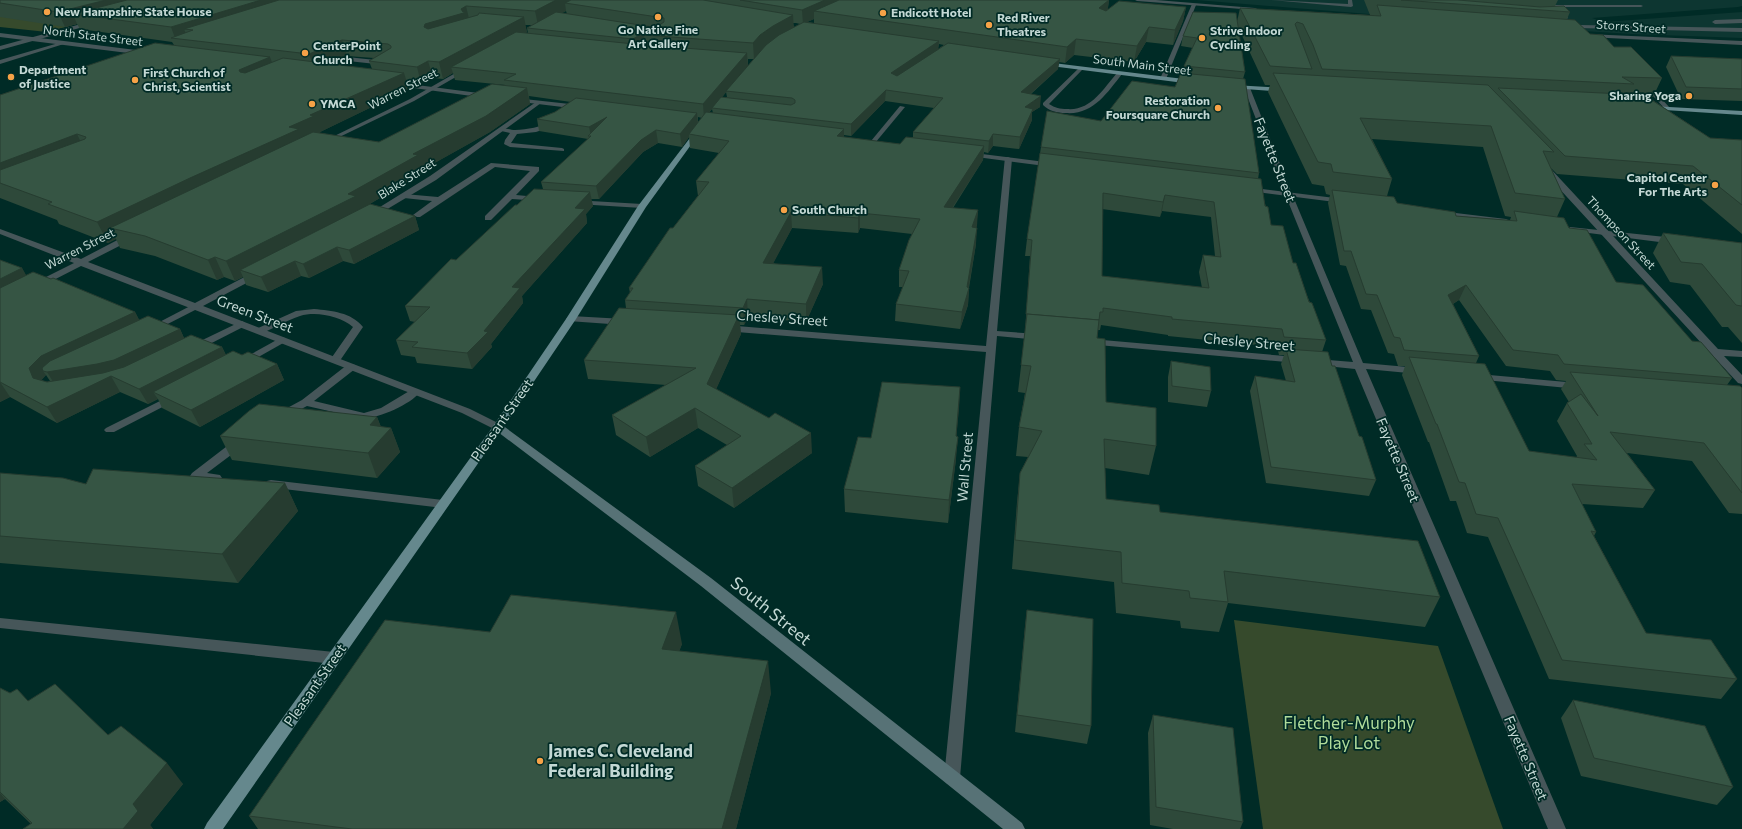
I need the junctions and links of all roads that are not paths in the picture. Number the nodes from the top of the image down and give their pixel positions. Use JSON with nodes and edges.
{"nodes":[{"id":1,"x":1137,"y":0,"type":"edge"},
{"id":2,"x":1273,"y":0,"type":"edge"},
{"id":3,"x":1350,"y":0,"type":"edge"},
{"id":4,"x":1194,"y":5,"type":"junction"},
{"id":5,"x":1351,"y":6,"type":"junction"},
{"id":6,"x":1641,"y":6,"type":"dead end"},
{"id":7,"x":1258,"y":10,"type":"edge"},
{"id":8,"x":1352,"y":13,"type":"edge"},
{"id":9,"x":1561,"y":21,"type":"edge"},
{"id":10,"x":1742,"y":21,"type":"edge"},
{"id":11,"x":96,"y":22,"type":"edge"},
{"id":12,"x":1708,"y":22,"type":"dead end"},
{"id":13,"x":1701,"y":23,"type":"dead end"},
{"id":14,"x":1574,"y":24,"type":"edge"},
{"id":15,"x":1580,"y":27,"type":"junction"},
{"id":16,"x":1698,"y":29,"type":"junction"},
{"id":17,"x":1742,"y":30,"type":"edge"},
{"id":18,"x":1580,"y":34,"type":"edge"},
{"id":19,"x":0,"y":35,"type":"edge"},
{"id":20,"x":1595,"y":35,"type":"junction"},
{"id":21,"x":1605,"y":36,"type":"junction"},
{"id":22,"x":32,"y":40,"type":"junction"},
{"id":23,"x":64,"y":43,"type":"junction"},
{"id":24,"x":1610,"y":43,"type":"edge"},
{"id":25,"x":1742,"y":43,"type":"edge"},
{"id":26,"x":0,"y":48,"type":"edge"},
{"id":27,"x":133,"y":60,"type":"edge"},
{"id":28,"x":0,"y":62,"type":"edge"},
{"id":29,"x":1038,"y":63,"type":"edge"},
{"id":30,"x":470,"y":67,"type":"edge"},
{"id":31,"x":1080,"y":68,"type":"junction"},
{"id":32,"x":381,"y":70,"type":"edge"},
{"id":33,"x":1119,"y":74,"type":"junction"},
{"id":34,"x":327,"y":75,"type":"edge"},
{"id":35,"x":1639,"y":76,"type":"edge"},
{"id":36,"x":1163,"y":79,"type":"junction"},
{"id":37,"x":387,"y":83,"type":"edge"},
{"id":38,"x":1202,"y":83,"type":"edge"},
{"id":39,"x":1225,"y":86,"type":"edge"},
{"id":40,"x":1247,"y":88,"type":"junction"},
{"id":41,"x":430,"y":89,"type":"junction"},
{"id":42,"x":1291,"y":90,"type":"edge"},
{"id":43,"x":491,"y":97,"type":"edge"},
{"id":44,"x":507,"y":99,"type":"edge"},
{"id":45,"x":538,"y":102,"type":"junction"},
{"id":46,"x":577,"y":107,"type":"junction"},
{"id":47,"x":902,"y":107,"type":"edge"},
{"id":48,"x":585,"y":108,"type":"edge"},
{"id":49,"x":1647,"y":108,"type":"edge"},
{"id":50,"x":1668,"y":109,"type":"junction"},
{"id":51,"x":1742,"y":113,"type":"edge"},
{"id":52,"x":567,"y":114,"type":"edge"},
{"id":53,"x":557,"y":122,"type":"edge"},
{"id":54,"x":704,"y":126,"type":"edge"},
{"id":55,"x":500,"y":130,"type":"junction"},
{"id":56,"x":515,"y":132,"type":"junction"},
{"id":57,"x":873,"y":142,"type":"edge"},
{"id":58,"x":316,"y":147,"type":"edge"},
{"id":59,"x":562,"y":150,"type":"dead end"},
{"id":60,"x":960,"y":153,"type":"edge"},
{"id":61,"x":1008,"y":159,"type":"junction"},
{"id":62,"x":1538,"y":162,"type":"edge"},
{"id":63,"x":1062,"y":166,"type":"edge"},
{"id":64,"x":1242,"y":188,"type":"edge"},
{"id":65,"x":1289,"y":194,"type":"junction"},
{"id":66,"x":404,"y":196,"type":"junction"},
{"id":67,"x":510,"y":197,"type":"junction"},
{"id":68,"x":439,"y":200,"type":"junction"},
{"id":69,"x":549,"y":200,"type":"edge"},
{"id":70,"x":565,"y":201,"type":"edge"},
{"id":71,"x":1351,"y":202,"type":"edge"},
{"id":72,"x":642,"y":206,"type":"junction"},
{"id":73,"x":1430,"y":211,"type":"edge"},
{"id":74,"x":417,"y":215,"type":"dead end"},
{"id":75,"x":488,"y":218,"type":"dead end"},
{"id":76,"x":363,"y":220,"type":"edge"},
{"id":77,"x":1518,"y":222,"type":"edge"},
{"id":78,"x":1565,"y":228,"type":"edge"},
{"id":79,"x":0,"y":231,"type":"edge"},
{"id":80,"x":139,"y":232,"type":"edge"},
{"id":81,"x":1605,"y":233,"type":"junction"},
{"id":82,"x":1682,"y":242,"type":"edge"},
{"id":83,"x":78,"y":262,"type":"junction"},
{"id":84,"x":262,"y":271,"type":"edge"},
{"id":85,"x":25,"y":290,"type":"edge"},
{"id":86,"x":196,"y":306,"type":"junction"},
{"id":87,"x":571,"y":319,"type":"junction"},
{"id":88,"x":634,"y":322,"type":"edge"},
{"id":89,"x":242,"y":324,"type":"junction"},
{"id":90,"x":718,"y":327,"type":"edge"},
{"id":91,"x":260,"y":331,"type":"junction"},
{"id":92,"x":992,"y":333,"type":"junction"},
{"id":93,"x":140,"y":334,"type":"edge"},
{"id":94,"x":1045,"y":338,"type":"edge"},
{"id":95,"x":282,"y":340,"type":"junction"},
{"id":96,"x":1084,"y":341,"type":"edge"},
{"id":97,"x":990,"y":349,"type":"junction"},
{"id":98,"x":185,"y":352,"type":"edge"},
{"id":99,"x":1716,"y":352,"type":"junction"},
{"id":100,"x":1742,"y":354,"type":"edge"},
{"id":101,"x":335,"y":360,"type":"junction"},
{"id":102,"x":235,"y":366,"type":"edge"},
{"id":103,"x":1358,"y":366,"type":"junction"},
{"id":104,"x":351,"y":367,"type":"junction"},
{"id":105,"x":1426,"y":372,"type":"edge"},
{"id":106,"x":1466,"y":376,"type":"edge"},
{"id":107,"x":1742,"y":381,"type":"edge"},
{"id":108,"x":1592,"y":387,"type":"edge"},
{"id":109,"x":183,"y":392,"type":"edge"},
{"id":110,"x":415,"y":392,"type":"junction"},
{"id":111,"x":306,"y":402,"type":"junction"},
{"id":112,"x":273,"y":420,"type":"edge"},
{"id":113,"x":498,"y":427,"type":"junction"},
{"id":114,"x":110,"y":430,"type":"dead end"},
{"id":115,"x":247,"y":438,"type":"edge"},
{"id":116,"x":227,"y":480,"type":"edge"},
{"id":117,"x":258,"y":483,"type":"edge"},
{"id":118,"x":443,"y":504,"type":"junction"},
{"id":119,"x":0,"y":623,"type":"edge"},
{"id":120,"x":334,"y":658,"type":"junction"},
{"id":121,"x":952,"y":778,"type":"junction"},
{"id":122,"x":213,"y":829,"type":"edge"},
{"id":123,"x":1016,"y":829,"type":"edge"},
{"id":124,"x":1557,"y":829,"type":"edge"}],
"edges":[{"from":1,"to":4,"type":"street"},
{"from":2,"to":5,"type":"street"},
{"from":3,"to":5,"type":"street"},
{"from":4,"to":7,"type":"street"},
{"from":4,"to":36,"type":"street"},
{"from":5,"to":8,"type":"street"},
{"from":6,"to":9,"type":"street"},
{"from":10,"to":12,"type":"street"},
{"from":11,"to":22,"type":"street"},
{"from":13,"to":16,"type":"street"},
{"from":14,"to":15,"type":"street"},
{"from":15,"to":16,"type":"street"},
{"from":15,"to":20,"type":"street"},
{"from":16,"to":17,"type":"street"},
{"from":18,"to":20,"type":"street","name":"Storrs Street"},
{"from":19,"to":22,"type":"street","name":"North State Street"},
{"from":20,"to":21,"type":"street","name":"Storrs Street"},
{"from":21,"to":24,"type":"street"},
{"from":21,"to":25,"type":"street","name":"Storrs Street"},
{"from":22,"to":23,"type":"street","name":"North State Street"},
{"from":22,"to":26,"type":"street"},
{"from":23,"to":27,"type":"street","name":"North State Street"},
{"from":23,"to":28,"type":"street"},
{"from":29,"to":31,"type":"main road","name":"South Main Street"},
{"from":30,"to":41,"type":"street","name":"Warren Street"},
{"from":31,"to":33,"type":"main road","name":"South Main Street"},
{"from":31,"to":33,"type":"street"},
{"from":32,"to":34,"type":"street"},
{"from":33,"to":36,"type":"main road","name":"South Main Street"},
{"from":35,"to":50,"type":"street"},
{"from":36,"to":38,"type":"main road","name":"South Main Street"},
{"from":37,"to":41,"type":"street"},
{"from":39,"to":40,"type":"main road"},
{"from":40,"to":42,"type":"main road"},
{"from":40,"to":65,"type":"street","name":"Fayette Street"},
{"from":41,"to":43,"type":"street"},
{"from":41,"to":58,"type":"street","name":"Warren Street"},
{"from":44,"to":45,"type":"street"},
{"from":45,"to":46,"type":"street"},
{"from":45,"to":55,"type":"street","name":"Blake Street"},
{"from":46,"to":48,"type":"street"},
{"from":46,"to":52,"type":"street"},
{"from":47,"to":57,"type":"street"},
{"from":49,"to":50,"type":"main road"},
{"from":50,"to":51,"type":"main road"},
{"from":53,"to":56,"type":"street"},
{"from":54,"to":72,"type":"main road","name":"Pleasant Street"},
{"from":55,"to":56,"type":"street"},
{"from":55,"to":66,"type":"street","name":"Blake Street"},
{"from":56,"to":59,"type":"street"},
{"from":60,"to":61,"type":"street"},
{"from":61,"to":63,"type":"street"},
{"from":61,"to":92,"type":"street","name":"Wall Street"},
{"from":62,"to":81,"type":"street","name":"Thompson Street"},
{"from":64,"to":65,"type":"street"},
{"from":65,"to":71,"type":"street"},
{"from":65,"to":103,"type":"street","name":"Fayette Street"},
{"from":66,"to":68,"type":"street"},
{"from":66,"to":76,"type":"street","name":"Blake Street"},
{"from":67,"to":68,"type":"street"},
{"from":67,"to":69,"type":"street"},
{"from":67,"to":75,"type":"street"},
{"from":68,"to":74,"type":"street"},
{"from":70,"to":72,"type":"street"},
{"from":72,"to":87,"type":"main road","name":"Pleasant Street"},
{"from":73,"to":77,"type":"street"},
{"from":78,"to":81,"type":"street"},
{"from":79,"to":83,"type":"street","name":"Green Street"},
{"from":80,"to":83,"type":"street","name":"Warren Street"},
{"from":81,"to":82,"type":"street"},
{"from":81,"to":99,"type":"street","name":"Thompson Street"},
{"from":83,"to":85,"type":"street","name":"Warren Street"},
{"from":83,"to":86,"type":"street","name":"Green Street"},
{"from":84,"to":86,"type":"street"},
{"from":86,"to":89,"type":"street","name":"Green Street"},
{"from":86,"to":93,"type":"street"},
{"from":87,"to":88,"type":"street"},
{"from":87,"to":113,"type":"main road","name":"Pleasant Street"},
{"from":89,"to":91,"type":"street","name":"Green Street"},
{"from":89,"to":98,"type":"street"},
{"from":90,"to":97,"type":"street","name":"Chesley Street"},
{"from":91,"to":95,"type":"street","name":"Green Street"},
{"from":91,"to":101,"type":"street"},
{"from":92,"to":94,"type":"street"},
{"from":92,"to":97,"type":"street","name":"Wall Street"},
{"from":95,"to":101,"type":"street","name":"Green Street"},
{"from":95,"to":102,"type":"street"},
{"from":96,"to":103,"type":"street","name":"Chesley Street"},
{"from":97,"to":121,"type":"street","name":"Wall Street"},
{"from":99,"to":100,"type":"street"},
{"from":99,"to":107,"type":"street","name":"Thompson Street"},
{"from":101,"to":104,"type":"street","name":"Green Street"},
{"from":103,"to":105,"type":"street","name":"Chesley Street"},
{"from":103,"to":124,"type":"street","name":"Fayette Street"},
{"from":104,"to":110,"type":"street","name":"Green Street"},
{"from":104,"to":111,"type":"street"},
{"from":106,"to":108,"type":"street"},
{"from":109,"to":114,"type":"street"},
{"from":110,"to":111,"type":"street"},
{"from":110,"to":113,"type":"street","name":"Green Street"},
{"from":111,"to":112,"type":"street"},
{"from":113,"to":118,"type":"main road","name":"Pleasant Street"},
{"from":113,"to":121,"type":"main road","name":"South Street"},
{"from":115,"to":116,"type":"street"},
{"from":117,"to":118,"type":"street"},
{"from":118,"to":120,"type":"main road","name":"Pleasant Street"},
{"from":119,"to":120,"type":"street"},
{"from":120,"to":122,"type":"main road","name":"Pleasant Street"},
{"from":121,"to":123,"type":"main road","name":"South Street"}]}
